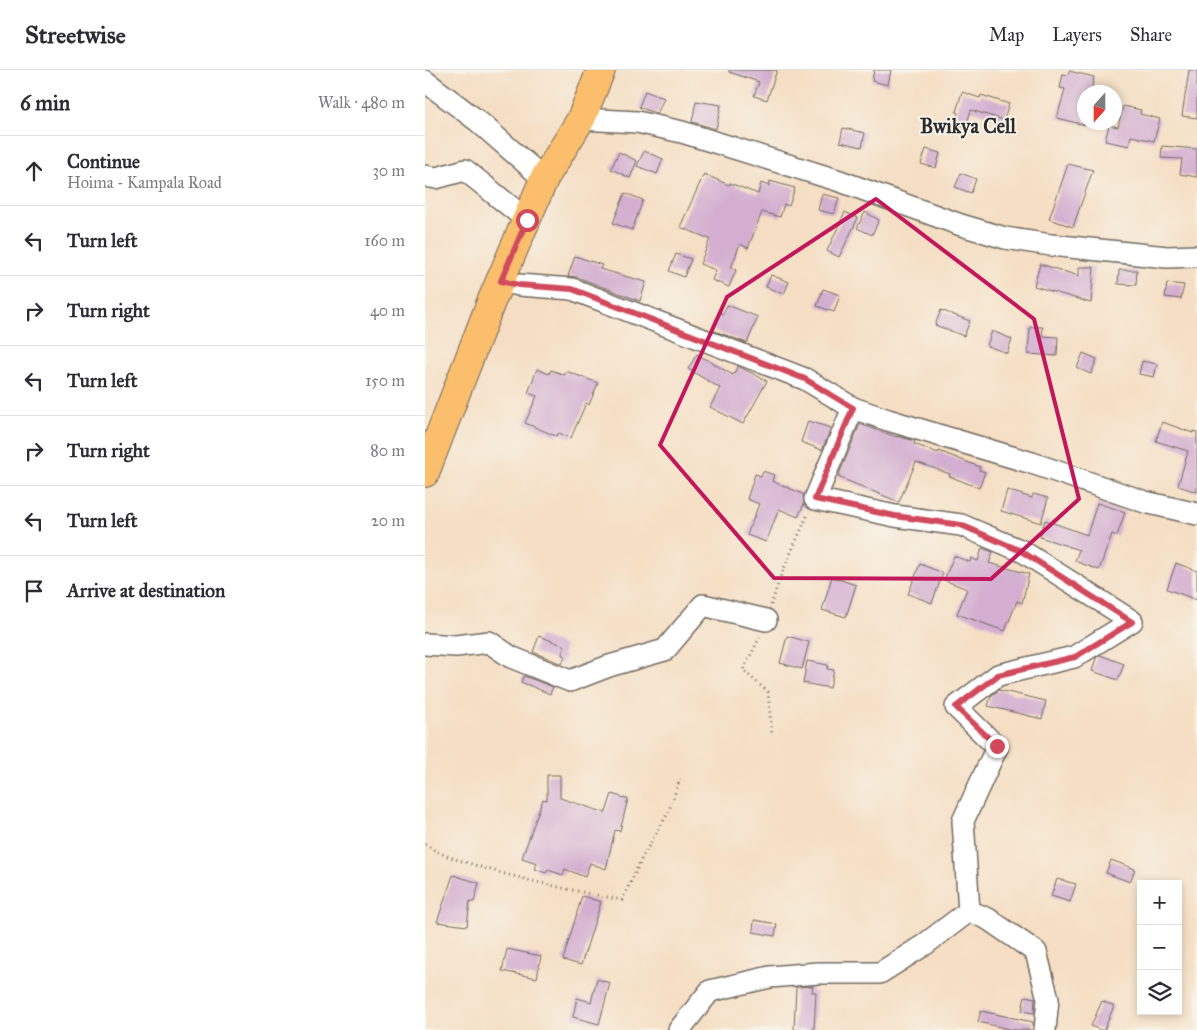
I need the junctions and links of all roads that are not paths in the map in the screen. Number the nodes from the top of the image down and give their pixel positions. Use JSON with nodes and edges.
{"nodes":[{"id":1,"x":601,"y":70,"type":"edge"},
{"id":2,"x":425,"y":81,"type":"edge"},
{"id":3,"x":581,"y":119,"type":"junction"},
{"id":4,"x":425,"y":176,"type":"edge"},
{"id":5,"x":544,"y":179,"type":"junction"},
{"id":6,"x":527,"y":220,"type":"junction"},
{"id":7,"x":1197,"y":256,"type":"edge"},
{"id":8,"x":501,"y":281,"type":"junction"},
{"id":9,"x":853,"y":408,"type":"junction"},
{"id":10,"x":425,"y":473,"type":"edge"},
{"id":11,"x":1197,"y":514,"type":"edge"},
{"id":12,"x":766,"y":620,"type":"dead end"},
{"id":13,"x":425,"y":644,"type":"edge"},
{"id":14,"x":969,"y":911,"type":"junction"},
{"id":15,"x":679,"y":1030,"type":"edge"},
{"id":16,"x":1045,"y":1030,"type":"edge"}],
"edges":[{"from":1,"to":3,"type":"main road"},
{"from":2,"to":5,"type":"street"},
{"from":3,"to":5,"type":"main road"},
{"from":3,"to":7,"type":"street"},
{"from":4,"to":6,"type":"street"},
{"from":5,"to":6,"type":"main road"},
{"from":6,"to":8,"type":"main road"},
{"from":8,"to":9,"type":"street"},
{"from":8,"to":10,"type":"main road"},
{"from":9,"to":11,"type":"street"},
{"from":9,"to":14,"type":"street"},
{"from":12,"to":13,"type":"street"},
{"from":14,"to":15,"type":"street"},
{"from":14,"to":16,"type":"street"}]}
